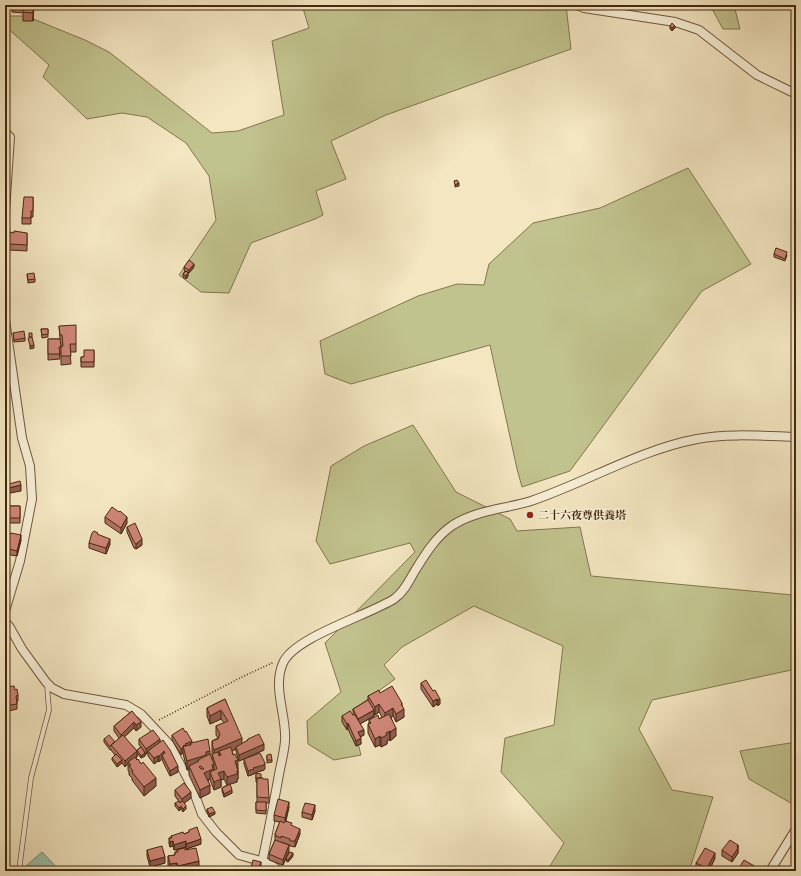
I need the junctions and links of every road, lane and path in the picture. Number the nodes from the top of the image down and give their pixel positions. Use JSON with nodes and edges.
{"nodes":[{"id":1,"x":577,"y":5,"type":"edge"},
{"id":2,"x":796,"y":94,"type":"edge"},
{"id":3,"x":5,"y":132,"type":"edge"},
{"id":4,"x":5,"y":212,"type":"edge"},
{"id":5,"x":5,"y":320,"type":"edge"},
{"id":6,"x":796,"y":437,"type":"edge"},
{"id":7,"x":5,"y":611,"type":"edge"},
{"id":8,"x":5,"y":622,"type":"edge"},
{"id":9,"x":274,"y":662,"type":"dead end"},
{"id":10,"x":46,"y":682,"type":"junction"},
{"id":11,"x":151,"y":725,"type":"junction"},
{"id":12,"x":796,"y":829,"type":"edge"},
{"id":13,"x":262,"y":862,"type":"junction"},
{"id":14,"x":19,"y":871,"type":"edge"},
{"id":15,"x":280,"y":871,"type":"edge"},
{"id":16,"x":770,"y":871,"type":"edge"}],
"edges":[{"from":1,"to":2,"type":"street"},
{"from":3,"to":4,"type":"street"},
{"from":5,"to":7,"type":"street"},
{"from":6,"to":13,"type":"street"},
{"from":8,"to":10,"type":"street"},
{"from":9,"to":11,"type":"path"},
{"from":10,"to":11,"type":"street"},
{"from":10,"to":14,"type":"lane"},
{"from":11,"to":13,"type":"street"},
{"from":12,"to":16,"type":"street"},
{"from":13,"to":15,"type":"street"}]}
